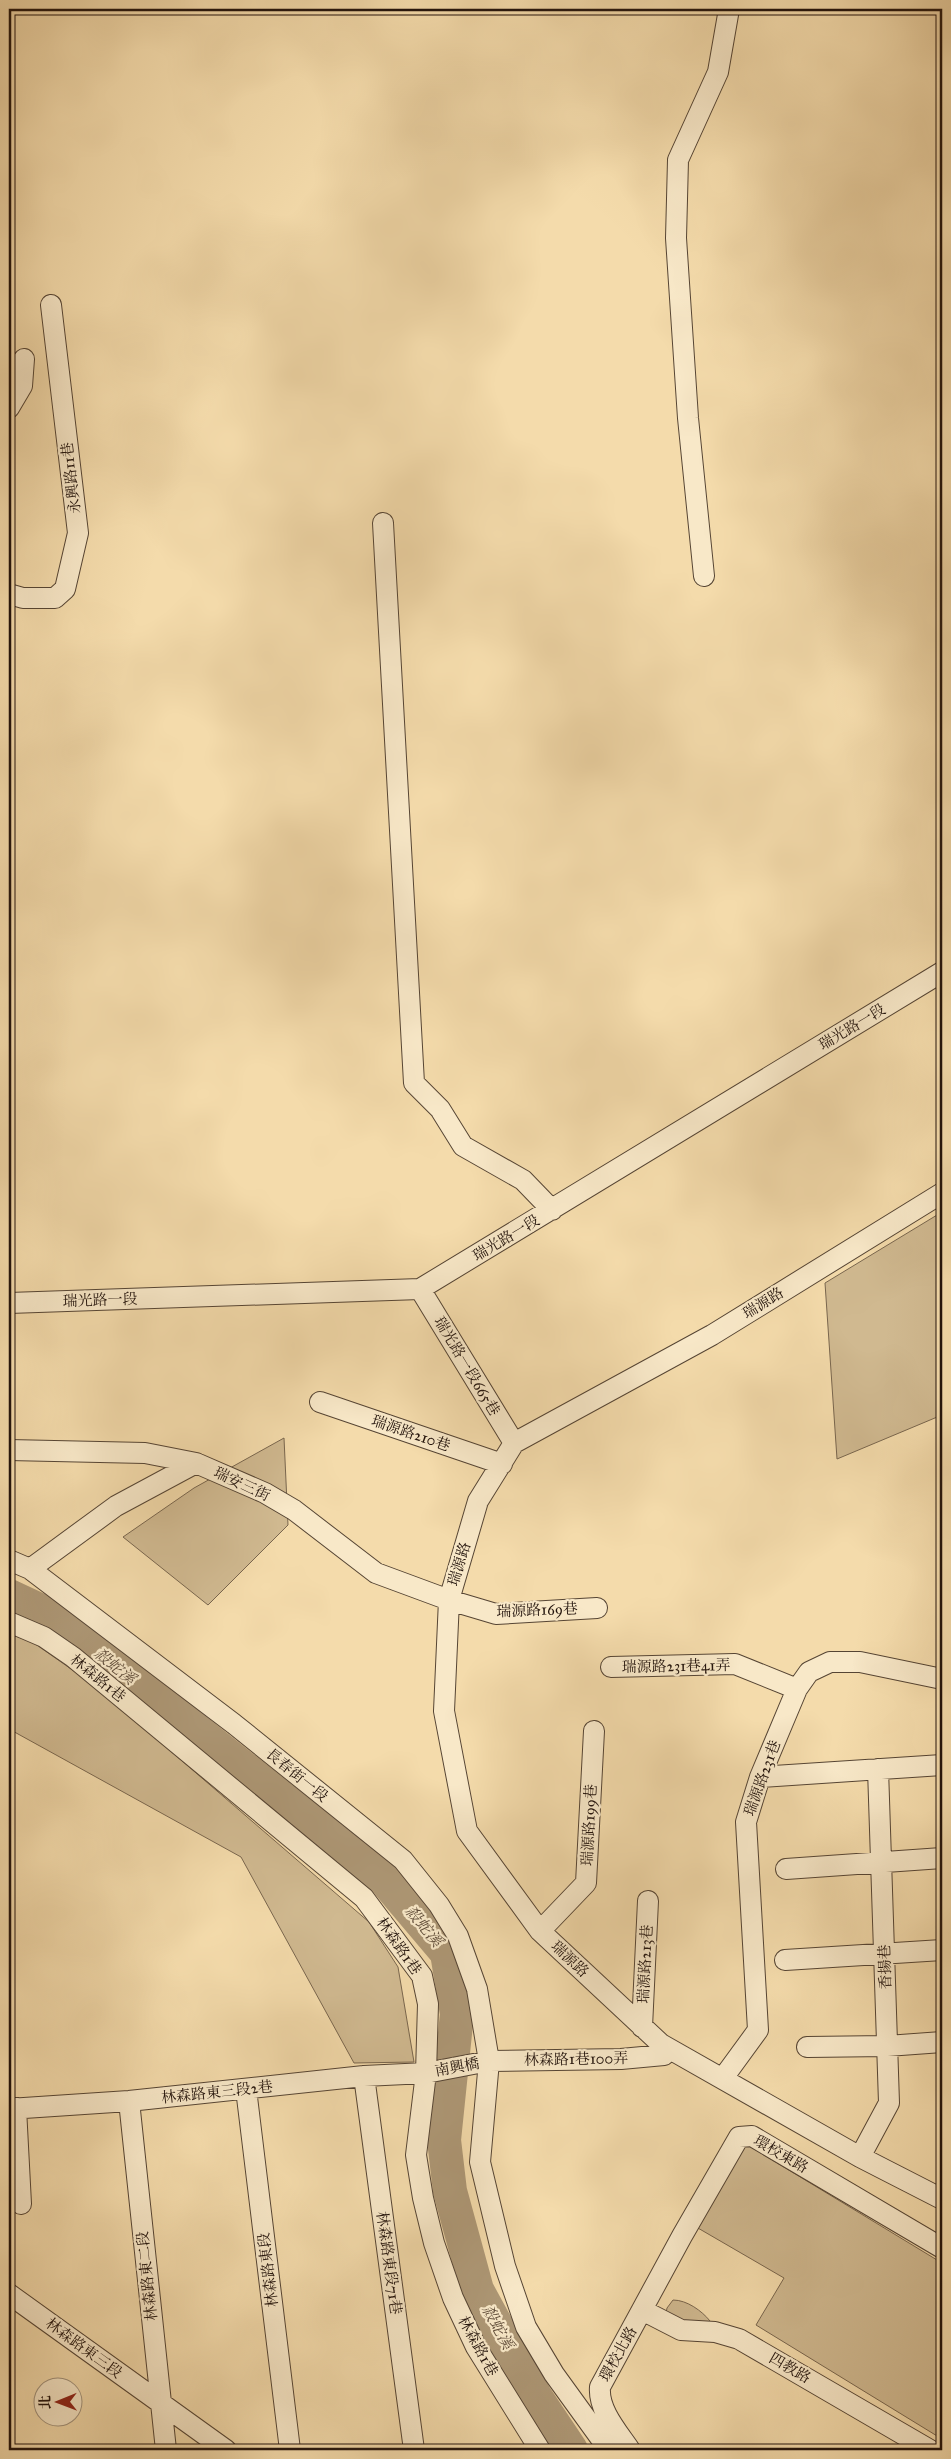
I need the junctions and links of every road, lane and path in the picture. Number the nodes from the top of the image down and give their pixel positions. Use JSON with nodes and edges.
{"nodes":[{"id":1,"x":729,"y":9,"type":"edge"},
{"id":2,"x":51,"y":306,"type":"dead end"},
{"id":3,"x":24,"y":359,"type":"dead end"},
{"id":4,"x":9,"y":408,"type":"edge"},
{"id":5,"x":383,"y":523,"type":"dead end"},
{"id":6,"x":704,"y":576,"type":"dead end"},
{"id":7,"x":9,"y":594,"type":"edge"},
{"id":8,"x":942,"y":972,"type":"edge"},
{"id":9,"x":942,"y":1193,"type":"edge"},
{"id":10,"x":552,"y":1210,"type":"junction"},
{"id":11,"x":420,"y":1289,"type":"junction"},
{"id":12,"x":9,"y":1303,"type":"edge"},
{"id":13,"x":320,"y":1402,"type":"dead end"},
{"id":14,"x":514,"y":1443,"type":"junction"},
{"id":15,"x":9,"y":1450,"type":"edge"},
{"id":16,"x":196,"y":1463,"type":"junction"},
{"id":17,"x":502,"y":1464,"type":"junction"},
{"id":18,"x":9,"y":1560,"type":"edge"},
{"id":19,"x":30,"y":1569,"type":"junction"},
{"id":20,"x":449,"y":1600,"type":"junction"},
{"id":21,"x":596,"y":1608,"type":"dead end"},
{"id":22,"x":9,"y":1622,"type":"edge"},
{"id":23,"x":610,"y":1667,"type":"dead end"},
{"id":24,"x":942,"y":1679,"type":"edge"},
{"id":25,"x":797,"y":1689,"type":"junction"},
{"id":26,"x":594,"y":1731,"type":"dead end"},
{"id":27,"x":942,"y":1765,"type":"edge"},
{"id":28,"x":878,"y":1769,"type":"junction"},
{"id":29,"x":760,"y":1777,"type":"junction"},
{"id":30,"x":942,"y":1858,"type":"edge"},
{"id":31,"x":881,"y":1862,"type":"junction"},
{"id":32,"x":786,"y":1869,"type":"dead end"},
{"id":33,"x":648,"y":1901,"type":"dead end"},
{"id":34,"x":540,"y":1931,"type":"junction"},
{"id":35,"x":942,"y":1950,"type":"edge"},
{"id":36,"x":884,"y":1955,"type":"junction"},
{"id":37,"x":784,"y":1960,"type":"dead end"},
{"id":38,"x":642,"y":2027,"type":"junction"},
{"id":39,"x":942,"y":2042,"type":"edge"},
{"id":40,"x":887,"y":2046,"type":"junction"},
{"id":41,"x":807,"y":2047,"type":"dead end"},
{"id":42,"x":664,"y":2056,"type":"dead end"},
{"id":43,"x":488,"y":2061,"type":"junction"},
{"id":44,"x":426,"y":2072,"type":"junction"},
{"id":45,"x":364,"y":2076,"type":"junction"},
{"id":46,"x":723,"y":2078,"type":"junction"},
{"id":47,"x":246,"y":2089,"type":"junction"},
{"id":48,"x":129,"y":2101,"type":"junction"},
{"id":49,"x":12,"y":2108,"type":"edge"},
{"id":50,"x":860,"y":2157,"type":"junction"},
{"id":51,"x":942,"y":2199,"type":"edge"},
{"id":52,"x":21,"y":2204,"type":"dead end"},
{"id":53,"x":942,"y":2248,"type":"edge"},
{"id":54,"x":9,"y":2294,"type":"edge"},
{"id":55,"x":642,"y":2310,"type":"junction"},
{"id":56,"x":160,"y":2403,"type":"junction"},
{"id":57,"x":166,"y":2450,"type":"edge"},
{"id":58,"x":226,"y":2450,"type":"edge"},
{"id":59,"x":290,"y":2450,"type":"edge"},
{"id":60,"x":414,"y":2450,"type":"edge"},
{"id":61,"x":540,"y":2450,"type":"edge"},
{"id":62,"x":609,"y":2450,"type":"edge"},
{"id":63,"x":630,"y":2450,"type":"edge"},
{"id":64,"x":930,"y":2450,"type":"edge"}],
"edges":[{"from":1,"to":6,"type":"street"},
{"from":2,"to":7,"type":"street","name":"永興路11巷"},
{"from":3,"to":4,"type":"street"},
{"from":5,"to":10,"type":"street"},
{"from":8,"to":10,"type":"street","name":"瑞光路一段"},
{"from":9,"to":14,"type":"street","name":"瑞源路"},
{"from":10,"to":11,"type":"street","name":"瑞光路一段"},
{"from":11,"to":12,"type":"street","name":"瑞光路一段"},
{"from":11,"to":14,"type":"street","name":"瑞光路一段665巷"},
{"from":13,"to":17,"type":"street","name":"瑞源路210巷"},
{"from":14,"to":17,"type":"street","name":"瑞源路"},
{"from":15,"to":16,"type":"street","name":"瑞安三街"},
{"from":16,"to":19,"type":"street"},
{"from":16,"to":20,"type":"street","name":"瑞安三街"},
{"from":17,"to":20,"type":"street","name":"瑞源路"},
{"from":18,"to":19,"type":"street","name":"長春街一段"},
{"from":19,"to":43,"type":"street","name":"長春街一段"},
{"from":20,"to":21,"type":"street","name":"瑞源路169巷"},
{"from":20,"to":34,"type":"street","name":"瑞源路"},
{"from":22,"to":44,"type":"street","name":"林森路1巷"},
{"from":23,"to":25,"type":"street","name":"瑞源路231巷41弄"},
{"from":24,"to":25,"type":"street","name":"瑞源路231巷"},
{"from":25,"to":29,"type":"street","name":"瑞源路231巷"},
{"from":26,"to":34,"type":"street","name":"瑞源路199巷"},
{"from":27,"to":28,"type":"street"},
{"from":28,"to":29,"type":"street"},
{"from":28,"to":31,"type":"street","name":"香揚巷"},
{"from":29,"to":46,"type":"street","name":"瑞源路231巷"},
{"from":30,"to":31,"type":"street"},
{"from":31,"to":32,"type":"street"},
{"from":31,"to":36,"type":"street","name":"香揚巷"},
{"from":33,"to":38,"type":"street","name":"瑞源路213巷"},
{"from":34,"to":38,"type":"street","name":"瑞源路"},
{"from":35,"to":36,"type":"street"},
{"from":36,"to":37,"type":"street"},
{"from":36,"to":40,"type":"street","name":"香揚巷"},
{"from":38,"to":46,"type":"street","name":"瑞源路"},
{"from":39,"to":40,"type":"street"},
{"from":40,"to":41,"type":"street"},
{"from":40,"to":50,"type":"street","name":"香揚巷"},
{"from":42,"to":43,"type":"street","name":"林森路1巷100弄"},
{"from":43,"to":44,"type":"street","name":"南興橋"},
{"from":43,"to":62,"type":"street"},
{"from":44,"to":45,"type":"street","name":"林森路東三段2巷"},
{"from":44,"to":61,"type":"street","name":"林森路1巷"},
{"from":45,"to":47,"type":"street","name":"林森路東三段2巷"},
{"from":45,"to":60,"type":"street","name":"林森路東段71巷"},
{"from":46,"to":50,"type":"street"},
{"from":47,"to":48,"type":"street","name":"林森路東三段2巷"},
{"from":47,"to":59,"type":"street","name":"林森路東段"},
{"from":48,"to":49,"type":"street","name":"林森路東三段2巷"},
{"from":48,"to":56,"type":"street","name":"林森路東二段"},
{"from":49,"to":52,"type":"street"},
{"from":50,"to":51,"type":"street"},
{"from":53,"to":55,"type":"street","name":"環校東路"},
{"from":54,"to":56,"type":"street","name":"林森路東三段"},
{"from":55,"to":63,"type":"street","name":"環校北路"},
{"from":55,"to":64,"type":"street","name":"四教路"},
{"from":56,"to":57,"type":"street","name":"林森路東二段"},
{"from":56,"to":58,"type":"street"}]}
